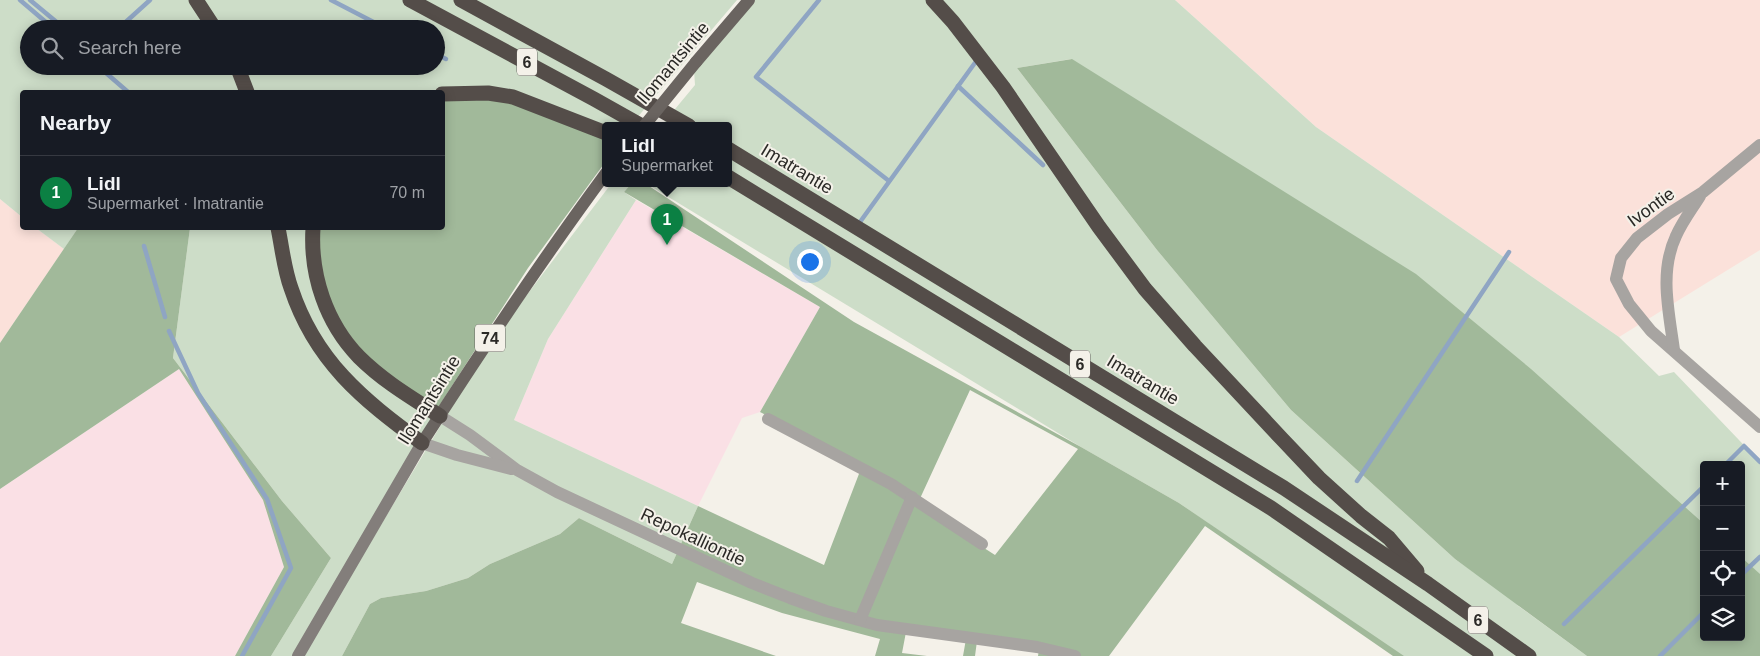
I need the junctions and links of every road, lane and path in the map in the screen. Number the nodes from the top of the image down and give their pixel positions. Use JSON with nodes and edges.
{"nodes":[{"id":1,"x":196,"y":0,"type":"edge"},
{"id":2,"x":410,"y":0,"type":"edge"},
{"id":3,"x":461,"y":0,"type":"edge"},
{"id":4,"x":749,"y":0,"type":"edge"},
{"id":5,"x":933,"y":0,"type":"edge"},
{"id":6,"x":209,"y":20,"type":"edge"},
{"id":7,"x":241,"y":75,"type":"edge"},
{"id":8,"x":247,"y":90,"type":"edge"},
{"id":9,"x":445,"y":94,"type":"edge"},
{"id":10,"x":636,"y":122,"type":"edge"},
{"id":11,"x":646,"y":122,"type":"edge"},
{"id":12,"x":682,"y":122,"type":"edge"},
{"id":13,"x":602,"y":131,"type":"edge"},
{"id":14,"x":1760,"y":145,"type":"edge"},
{"id":15,"x":732,"y":151,"type":"edge"},
{"id":16,"x":602,"y":179,"type":"edge"},
{"id":17,"x":732,"y":179,"type":"edge"},
{"id":18,"x":1703,"y":192,"type":"junction"},
{"id":19,"x":278,"y":230,"type":"edge"},
{"id":20,"x":313,"y":230,"type":"edge"},
{"id":21,"x":1674,"y":350,"type":"junction"},
{"id":22,"x":440,"y":416,"type":"junction"},
{"id":23,"x":768,"y":419,"type":"dead end"},
{"id":24,"x":1760,"y":427,"type":"edge"},
{"id":25,"x":422,"y":443,"type":"junction"},
{"id":26,"x":517,"y":470,"type":"junction"},
{"id":27,"x":912,"y":497,"type":"junction"},
{"id":28,"x":982,"y":544,"type":"dead end"},
{"id":29,"x":1428,"y":584,"type":"junction"},
{"id":30,"x":860,"y":620,"type":"junction"},
{"id":31,"x":298,"y":656,"type":"edge"},
{"id":32,"x":1075,"y":656,"type":"edge"},
{"id":33,"x":1486,"y":656,"type":"edge"},
{"id":34,"x":1529,"y":656,"type":"edge"}],
"edges":[{"from":1,"to":6,"type":"highway"},
{"from":2,"to":10,"type":"highway","number":"6"},
{"from":3,"to":12,"type":"highway","number":"6"},
{"from":4,"to":11,"type":"main road","name":"Ilomantsintie","bridge":true},
{"from":5,"to":29,"type":"highway"},
{"from":7,"to":8,"type":"highway"},
{"from":9,"to":13,"type":"highway"},
{"from":14,"to":18,"type":"street","name":"Ivontie"},
{"from":15,"to":29,"type":"highway","name":"Imatrantie","number":"6"},
{"from":16,"to":22,"type":"main road","name":"Ilomantsintie","number":"74"},
{"from":17,"to":33,"type":"highway","number":"6"},
{"from":18,"to":21,"type":"street","name":"Ivontie"},
{"from":18,"to":21,"type":"street","name":"Ivontie"},
{"from":19,"to":25,"type":"highway"},
{"from":20,"to":22,"type":"highway"},
{"from":21,"to":24,"type":"street","name":"Ivontie"},
{"from":22,"to":25,"type":"main road","name":"Ilomantsintie","number":"74"},
{"from":22,"to":26,"type":"street","name":"Repokalliontie"},
{"from":23,"to":27,"type":"street"},
{"from":25,"to":26,"type":"street","name":"Repokalliontie"},
{"from":25,"to":31,"type":"main road","name":"Ilomantsintie"},
{"from":26,"to":30,"type":"street","name":"Repokalliontie"},
{"from":27,"to":28,"type":"street"},
{"from":27,"to":30,"type":"street"},
{"from":29,"to":34,"type":"highway","name":"Imatrantie","number":"6"},
{"from":30,"to":32,"type":"street","name":"Repokalliontie"}]}
